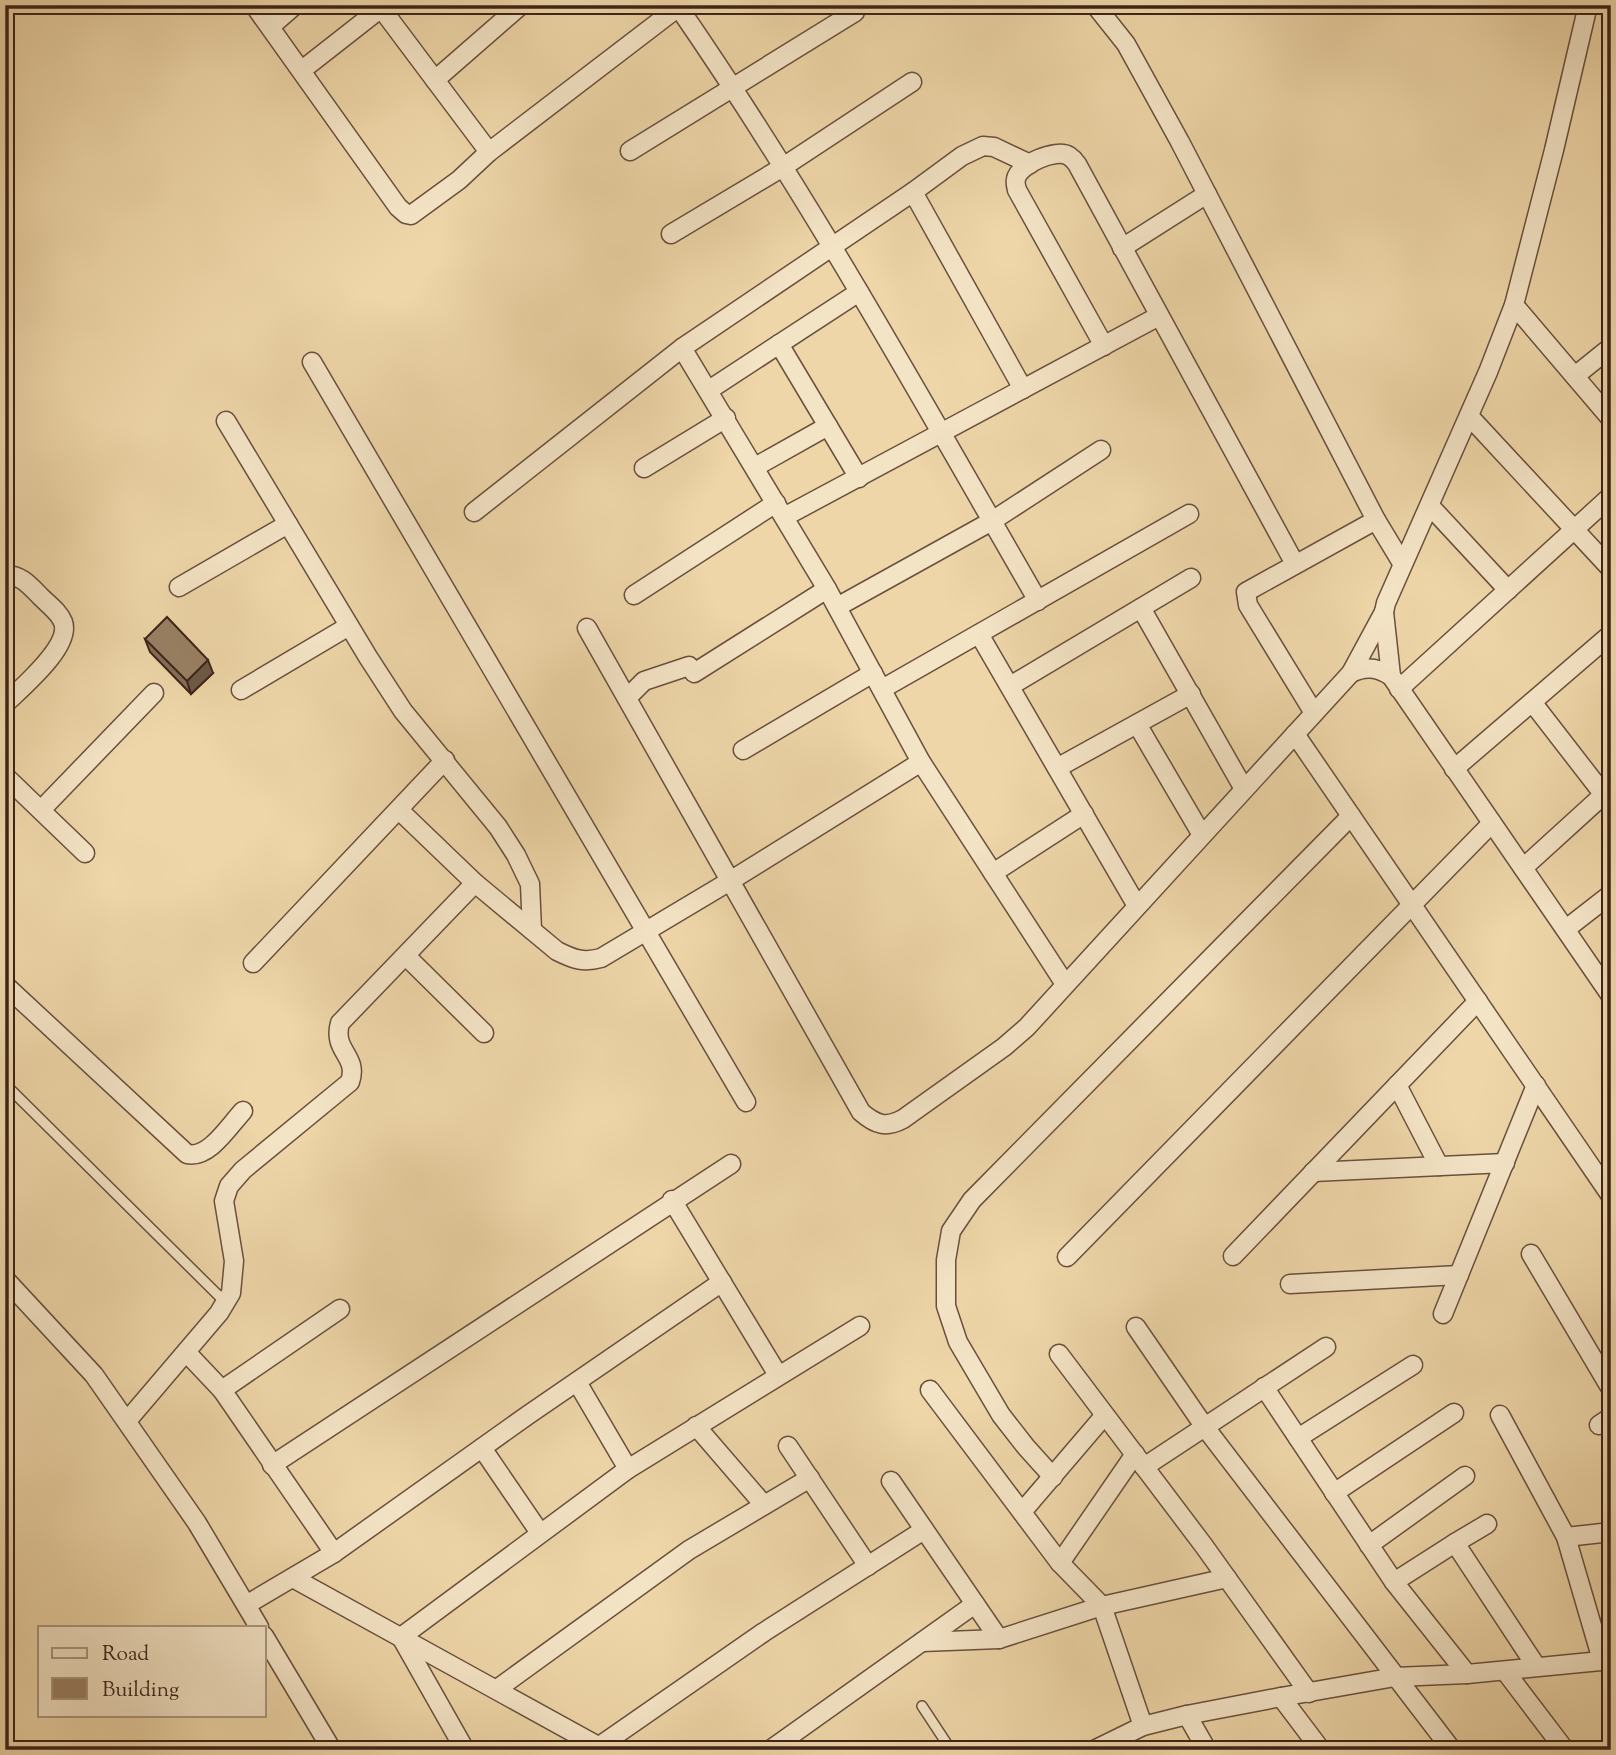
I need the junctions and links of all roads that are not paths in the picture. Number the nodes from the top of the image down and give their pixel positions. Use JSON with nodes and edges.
{"nodes":[{"id":1,"x":254,"y":5,"type":"edge"},
{"id":2,"x":295,"y":5,"type":"edge"},
{"id":3,"x":521,"y":5,"type":"edge"},
{"id":4,"x":1095,"y":5,"type":"edge"},
{"id":5,"x":1588,"y":5,"type":"edge"},
{"id":6,"x":679,"y":6,"type":"edge"},
{"id":7,"x":383,"y":7,"type":"edge"},
{"id":8,"x":855,"y":12,"type":"dead end"},
{"id":9,"x":271,"y":26,"type":"junction"},
{"id":10,"x":302,"y":70,"type":"junction"},
{"id":11,"x":435,"y":80,"type":"junction"},
{"id":12,"x":912,"y":82,"type":"dead end"},
{"id":13,"x":733,"y":87,"type":"junction"},
{"id":14,"x":631,"y":151,"type":"dead end"},
{"id":15,"x":489,"y":152,"type":"junction"},
{"id":16,"x":1030,"y":164,"type":"junction"},
{"id":17,"x":783,"y":166,"type":"junction"},
{"id":18,"x":913,"y":192,"type":"junction"},
{"id":19,"x":1207,"y":194,"type":"junction"},
{"id":20,"x":671,"y":234,"type":"dead end"},
{"id":21,"x":832,"y":245,"type":"junction"},
{"id":22,"x":1122,"y":248,"type":"junction"},
{"id":23,"x":859,"y":292,"type":"junction"},
{"id":24,"x":1514,"y":305,"type":"junction"},
{"id":25,"x":1159,"y":316,"type":"junction"},
{"id":26,"x":779,"y":344,"type":"junction"},
{"id":27,"x":1104,"y":346,"type":"junction"},
{"id":28,"x":1611,"y":346,"type":"edge"},
{"id":29,"x":682,"y":348,"type":"junction"},
{"id":30,"x":312,"y":362,"type":"dead end"},
{"id":31,"x":1574,"y":376,"type":"junction"},
{"id":32,"x":709,"y":390,"type":"junction"},
{"id":33,"x":1023,"y":390,"type":"junction"},
{"id":34,"x":1469,"y":416,"type":"junction"},
{"id":35,"x":726,"y":418,"type":"junction"},
{"id":36,"x":1611,"y":419,"type":"edge"},
{"id":37,"x":226,"y":421,"type":"dead end"},
{"id":38,"x":828,"y":426,"type":"junction"},
{"id":39,"x":942,"y":434,"type":"junction"},
{"id":40,"x":1101,"y":450,"type":"dead end"},
{"id":41,"x":755,"y":467,"type":"junction"},
{"id":42,"x":645,"y":468,"type":"dead end"},
{"id":43,"x":859,"y":478,"type":"junction"},
{"id":44,"x":1611,"y":496,"type":"edge"},
{"id":45,"x":1430,"y":506,"type":"junction"},
{"id":46,"x":780,"y":510,"type":"junction"},
{"id":47,"x":474,"y":512,"type":"dead end"},
{"id":48,"x":1189,"y":514,"type":"dead end"},
{"id":49,"x":1376,"y":520,"type":"junction"},
{"id":50,"x":992,"y":521,"type":"junction"},
{"id":51,"x":288,"y":524,"type":"junction"},
{"id":52,"x":1574,"y":530,"type":"junction"},
{"id":53,"x":1402,"y":563,"type":"junction"},
{"id":54,"x":1295,"y":564,"type":"junction"},
{"id":55,"x":1611,"y":569,"type":"edge"},
{"id":56,"x":5,"y":575,"type":"edge"},
{"id":57,"x":1191,"y":578,"type":"dead end"},
{"id":58,"x":179,"y":587,"type":"dead end"},
{"id":59,"x":827,"y":589,"type":"junction"},
{"id":60,"x":1508,"y":590,"type":"junction"},
{"id":61,"x":634,"y":595,"type":"dead end"},
{"id":62,"x":1038,"y":601,"type":"junction"},
{"id":63,"x":837,"y":607,"type":"junction"},
{"id":64,"x":1141,"y":608,"type":"junction"},
{"id":65,"x":1384,"y":612,"type":"junction"},
{"id":66,"x":349,"y":625,"type":"junction"},
{"id":67,"x":587,"y":628,"type":"dead end"},
{"id":68,"x":979,"y":634,"type":"junction"},
{"id":69,"x":1611,"y":634,"type":"edge"},
{"id":70,"x":873,"y":673,"type":"junction"},
{"id":71,"x":1351,"y":673,"type":"junction"},
{"id":72,"x":1395,"y":683,"type":"junction"},
{"id":73,"x":1010,"y":686,"type":"junction"},
{"id":74,"x":241,"y":690,"type":"dead end"},
{"id":75,"x":882,"y":690,"type":"junction"},
{"id":76,"x":154,"y":693,"type":"dead end"},
{"id":77,"x":1191,"y":694,"type":"junction"},
{"id":78,"x":627,"y":698,"type":"junction"},
{"id":79,"x":1532,"y":702,"type":"junction"},
{"id":80,"x":5,"y":704,"type":"edge"},
{"id":81,"x":1314,"y":713,"type":"junction"},
{"id":82,"x":1137,"y":724,"type":"junction"},
{"id":83,"x":1295,"y":734,"type":"junction"},
{"id":84,"x":743,"y":750,"type":"dead end"},
{"id":85,"x":445,"y":760,"type":"junction"},
{"id":86,"x":921,"y":762,"type":"junction"},
{"id":87,"x":1057,"y":768,"type":"junction"},
{"id":88,"x":1454,"y":769,"type":"junction"},
{"id":89,"x":5,"y":776,"type":"edge"},
{"id":90,"x":1244,"y":789,"type":"junction"},
{"id":91,"x":1608,"y":795,"type":"edge"},
{"id":92,"x":41,"y":810,"type":"junction"},
{"id":93,"x":399,"y":810,"type":"junction"},
{"id":94,"x":1084,"y":814,"type":"junction"},
{"id":95,"x":1351,"y":816,"type":"junction"},
{"id":96,"x":1492,"y":823,"type":"junction"},
{"id":97,"x":1202,"y":835,"type":"junction"},
{"id":98,"x":85,"y":853,"type":"dead end"},
{"id":99,"x":1523,"y":868,"type":"junction"},
{"id":100,"x":993,"y":873,"type":"junction"},
{"id":101,"x":730,"y":881,"type":"junction"},
{"id":102,"x":475,"y":883,"type":"junction"},
{"id":103,"x":1611,"y":894,"type":"edge"},
{"id":104,"x":1412,"y":905,"type":"junction"},
{"id":105,"x":1137,"y":906,"type":"junction"},
{"id":106,"x":1566,"y":929,"type":"junction"},
{"id":107,"x":532,"y":930,"type":"junction"},
{"id":108,"x":645,"y":931,"type":"junction"},
{"id":109,"x":406,"y":956,"type":"junction"},
{"id":110,"x":253,"y":963,"type":"dead end"},
{"id":111,"x":1065,"y":984,"type":"junction"},
{"id":112,"x":5,"y":985,"type":"edge"},
{"id":113,"x":1611,"y":996,"type":"edge"},
{"id":114,"x":1478,"y":1001,"type":"junction"},
{"id":115,"x":485,"y":1032,"type":"dead end"},
{"id":116,"x":5,"y":1084,"type":"edge"},
{"id":117,"x":1397,"y":1085,"type":"junction"},
{"id":118,"x":1536,"y":1085,"type":"junction"},
{"id":119,"x":746,"y":1102,"type":"dead end"},
{"id":120,"x":243,"y":1111,"type":"dead end"},
{"id":121,"x":1504,"y":1163,"type":"junction"},
{"id":122,"x":731,"y":1164,"type":"dead end"},
{"id":123,"x":1439,"y":1166,"type":"junction"},
{"id":124,"x":1313,"y":1172,"type":"junction"},
{"id":125,"x":1611,"y":1196,"type":"edge"},
{"id":126,"x":673,"y":1200,"type":"junction"},
{"id":127,"x":1531,"y":1254,"type":"dead end"},
{"id":128,"x":1233,"y":1256,"type":"dead end"},
{"id":129,"x":1066,"y":1257,"type":"dead end"},
{"id":130,"x":1458,"y":1275,"type":"junction"},
{"id":131,"x":5,"y":1279,"type":"edge"},
{"id":132,"x":722,"y":1282,"type":"junction"},
{"id":133,"x":1290,"y":1284,"type":"dead end"},
{"id":134,"x":226,"y":1302,"type":"junction"},
{"id":135,"x":340,"y":1309,"type":"dead end"},
{"id":136,"x":1443,"y":1314,"type":"dead end"},
{"id":137,"x":860,"y":1326,"type":"dead end"},
{"id":138,"x":1136,"y":1327,"type":"dead end"},
{"id":139,"x":1326,"y":1347,"type":"dead end"},
{"id":140,"x":186,"y":1352,"type":"junction"},
{"id":141,"x":1059,"y":1354,"type":"dead end"},
{"id":142,"x":1413,"y":1365,"type":"dead end"},
{"id":143,"x":778,"y":1376,"type":"junction"},
{"id":144,"x":577,"y":1382,"type":"junction"},
{"id":145,"x":1264,"y":1387,"type":"junction"},
{"id":146,"x":1611,"y":1389,"type":"edge"},
{"id":147,"x":222,"y":1390,"type":"junction"},
{"id":148,"x":930,"y":1390,"type":"dead end"},
{"id":149,"x":1454,"y":1413,"type":"dead end"},
{"id":150,"x":1500,"y":1415,"type":"dead end"},
{"id":151,"x":1104,"y":1416,"type":"junction"},
{"id":152,"x":127,"y":1421,"type":"junction"},
{"id":153,"x":696,"y":1426,"type":"junction"},
{"id":154,"x":1204,"y":1426,"type":"junction"},
{"id":155,"x":1298,"y":1438,"type":"junction"},
{"id":156,"x":788,"y":1446,"type":"dead end"},
{"id":157,"x":482,"y":1448,"type":"junction"},
{"id":158,"x":1139,"y":1460,"type":"junction"},
{"id":159,"x":272,"y":1465,"type":"junction"},
{"id":160,"x":628,"y":1469,"type":"junction"},
{"id":161,"x":1465,"y":1476,"type":"dead end"},
{"id":162,"x":1053,"y":1477,"type":"junction"},
{"id":163,"x":810,"y":1478,"type":"junction"},
{"id":164,"x":891,"y":1481,"type":"dead end"},
{"id":165,"x":1334,"y":1493,"type":"junction"},
{"id":166,"x":764,"y":1505,"type":"junction"},
{"id":167,"x":1022,"y":1512,"type":"junction"},
{"id":168,"x":1487,"y":1524,"type":"dead end"},
{"id":169,"x":924,"y":1530,"type":"junction"},
{"id":170,"x":1611,"y":1532,"type":"edge"},
{"id":171,"x":540,"y":1533,"type":"junction"},
{"id":172,"x":1566,"y":1537,"type":"junction"},
{"id":173,"x":1455,"y":1543,"type":"junction"},
{"id":174,"x":1368,"y":1545,"type":"junction"},
{"id":175,"x":334,"y":1553,"type":"junction"},
{"id":176,"x":1060,"y":1563,"type":"junction"},
{"id":177,"x":868,"y":1566,"type":"junction"},
{"id":178,"x":293,"y":1578,"type":"junction"},
{"id":179,"x":1227,"y":1578,"type":"junction"},
{"id":180,"x":1394,"y":1581,"type":"junction"},
{"id":181,"x":975,"y":1604,"type":"junction"},
{"id":182,"x":246,"y":1605,"type":"junction"},
{"id":183,"x":1102,"y":1606,"type":"junction"},
{"id":184,"x":258,"y":1626,"type":"edge"},
{"id":185,"x":401,"y":1637,"type":"junction"},
{"id":186,"x":266,"y":1639,"type":"edge"},
{"id":187,"x":999,"y":1639,"type":"junction"},
{"id":188,"x":922,"y":1642,"type":"junction"},
{"id":189,"x":1606,"y":1660,"type":"edge"},
{"id":190,"x":1536,"y":1666,"type":"junction"},
{"id":191,"x":1505,"y":1671,"type":"junction"},
{"id":192,"x":1467,"y":1674,"type":"junction"},
{"id":193,"x":1395,"y":1677,"type":"junction"},
{"id":194,"x":497,"y":1689,"type":"junction"},
{"id":195,"x":1309,"y":1693,"type":"junction"},
{"id":196,"x":1280,"y":1697,"type":"junction"},
{"id":197,"x":922,"y":1706,"type":"dead end"},
{"id":198,"x":1187,"y":1715,"type":"junction"},
{"id":199,"x":1143,"y":1727,"type":"junction"},
{"id":200,"x":599,"y":1749,"type":"edge"},
{"id":201,"x":332,"y":1750,"type":"edge"},
{"id":202,"x":465,"y":1750,"type":"edge"},
{"id":203,"x":770,"y":1750,"type":"edge"},
{"id":204,"x":951,"y":1750,"type":"edge"},
{"id":205,"x":1094,"y":1750,"type":"edge"},
{"id":206,"x":1207,"y":1750,"type":"edge"},
{"id":207,"x":1321,"y":1750,"type":"edge"},
{"id":208,"x":1452,"y":1750,"type":"edge"},
{"id":209,"x":1565,"y":1750,"type":"edge"}],
"edges":[{"from":1,"to":9,"type":"street"},
{"from":2,"to":9,"type":"street"},
{"from":3,"to":11,"type":"street"},
{"from":4,"to":19,"type":"street"},
{"from":5,"to":24,"type":"street"},
{"from":6,"to":13,"type":"street"},
{"from":6,"to":15,"type":"street"},
{"from":7,"to":10,"type":"street"},
{"from":7,"to":11,"type":"street"},
{"from":8,"to":13,"type":"street"},
{"from":9,"to":10,"type":"street"},
{"from":10,"to":15,"type":"street"},
{"from":11,"to":15,"type":"street"},
{"from":12,"to":17,"type":"street"},
{"from":13,"to":14,"type":"street"},
{"from":13,"to":17,"type":"street"},
{"from":16,"to":18,"type":"street"},
{"from":16,"to":22,"type":"street"},
{"from":16,"to":27,"type":"street"},
{"from":17,"to":20,"type":"street"},
{"from":17,"to":21,"type":"street"},
{"from":18,"to":21,"type":"street"},
{"from":18,"to":33,"type":"street"},
{"from":19,"to":22,"type":"street"},
{"from":19,"to":49,"type":"street"},
{"from":21,"to":23,"type":"street"},
{"from":21,"to":29,"type":"street"},
{"from":22,"to":25,"type":"street"},
{"from":23,"to":26,"type":"street"},
{"from":23,"to":39,"type":"street"},
{"from":24,"to":31,"type":"street"},
{"from":24,"to":34,"type":"street"},
{"from":25,"to":27,"type":"street"},
{"from":25,"to":54,"type":"street"},
{"from":26,"to":32,"type":"street"},
{"from":26,"to":38,"type":"street"},
{"from":27,"to":33,"type":"street"},
{"from":28,"to":31,"type":"street"},
{"from":29,"to":32,"type":"street"},
{"from":29,"to":47,"type":"street"},
{"from":30,"to":108,"type":"street"},
{"from":31,"to":36,"type":"street"},
{"from":32,"to":35,"type":"street"},
{"from":33,"to":39,"type":"street"},
{"from":34,"to":45,"type":"street"},
{"from":34,"to":52,"type":"street"},
{"from":35,"to":41,"type":"street"},
{"from":35,"to":42,"type":"street"},
{"from":37,"to":51,"type":"street"},
{"from":38,"to":41,"type":"street"},
{"from":38,"to":43,"type":"street"},
{"from":39,"to":43,"type":"street"},
{"from":39,"to":50,"type":"street"},
{"from":40,"to":50,"type":"street"},
{"from":41,"to":46,"type":"street"},
{"from":43,"to":46,"type":"street"},
{"from":44,"to":52,"type":"street"},
{"from":45,"to":53,"type":"street"},
{"from":45,"to":60,"type":"street"},
{"from":46,"to":59,"type":"street"},
{"from":46,"to":61,"type":"street"},
{"from":48,"to":62,"type":"street"},
{"from":49,"to":53,"type":"street"},
{"from":49,"to":54,"type":"street"},
{"from":50,"to":62,"type":"street"},
{"from":50,"to":63,"type":"street"},
{"from":51,"to":58,"type":"street"},
{"from":51,"to":66,"type":"street"},
{"from":52,"to":55,"type":"street"},
{"from":52,"to":60,"type":"street"},
{"from":53,"to":65,"type":"street"},
{"from":54,"to":81,"type":"street"},
{"from":56,"to":80,"type":"street"},
{"from":57,"to":64,"type":"street"},
{"from":59,"to":63,"type":"street"},
{"from":59,"to":78,"type":"street"},
{"from":60,"to":72,"type":"street"},
{"from":62,"to":68,"type":"street"},
{"from":63,"to":70,"type":"street"},
{"from":64,"to":73,"type":"street"},
{"from":64,"to":77,"type":"street"},
{"from":65,"to":71,"type":"street"},
{"from":65,"to":72,"type":"street"},
{"from":66,"to":74,"type":"street"},
{"from":66,"to":85,"type":"street"},
{"from":67,"to":78,"type":"street"},
{"from":68,"to":73,"type":"street"},
{"from":68,"to":75,"type":"street"},
{"from":69,"to":79,"type":"street"},
{"from":70,"to":75,"type":"street"},
{"from":70,"to":84,"type":"street"},
{"from":71,"to":72,"type":"street"},
{"from":71,"to":81,"type":"street"},
{"from":72,"to":88,"type":"street"},
{"from":73,"to":87,"type":"street"},
{"from":75,"to":86,"type":"street"},
{"from":76,"to":92,"type":"street"},
{"from":77,"to":82,"type":"street"},
{"from":77,"to":90,"type":"street"},
{"from":78,"to":101,"type":"street"},
{"from":79,"to":88,"type":"street"},
{"from":79,"to":91,"type":"street"},
{"from":81,"to":83,"type":"street"},
{"from":82,"to":87,"type":"street"},
{"from":82,"to":97,"type":"street"},
{"from":83,"to":90,"type":"street"},
{"from":83,"to":95,"type":"street"},
{"from":85,"to":93,"type":"street"},
{"from":85,"to":107,"type":"street"},
{"from":86,"to":100,"type":"street"},
{"from":86,"to":101,"type":"street"},
{"from":87,"to":94,"type":"street"},
{"from":88,"to":96,"type":"street"},
{"from":89,"to":92,"type":"street"},
{"from":90,"to":97,"type":"street"},
{"from":91,"to":99,"type":"street"},
{"from":92,"to":98,"type":"street"},
{"from":93,"to":102,"type":"street"},
{"from":93,"to":110,"type":"street"},
{"from":94,"to":100,"type":"street"},
{"from":94,"to":105,"type":"street"},
{"from":95,"to":104,"type":"street"},
{"from":95,"to":162,"type":"street"},
{"from":96,"to":99,"type":"street"},
{"from":96,"to":104,"type":"street"},
{"from":97,"to":105,"type":"street"},
{"from":99,"to":106,"type":"street"},
{"from":100,"to":111,"type":"street"},
{"from":101,"to":108,"type":"street"},
{"from":101,"to":111,"type":"street"},
{"from":102,"to":107,"type":"street"},
{"from":102,"to":109,"type":"street"},
{"from":103,"to":106,"type":"street"},
{"from":104,"to":114,"type":"street"},
{"from":104,"to":129,"type":"street"},
{"from":105,"to":111,"type":"street"},
{"from":106,"to":113,"type":"street"},
{"from":107,"to":108,"type":"street"},
{"from":108,"to":119,"type":"street"},
{"from":109,"to":115,"type":"street"},
{"from":109,"to":134,"type":"street"},
{"from":112,"to":120,"type":"street"},
{"from":114,"to":117,"type":"street"},
{"from":114,"to":118,"type":"street"},
{"from":116,"to":134,"type":"lane"},
{"from":117,"to":123,"type":"street"},
{"from":117,"to":124,"type":"street"},
{"from":118,"to":121,"type":"street"},
{"from":118,"to":125,"type":"street"},
{"from":121,"to":123,"type":"street"},
{"from":121,"to":130,"type":"street"},
{"from":122,"to":126,"type":"street"},
{"from":123,"to":124,"type":"street"},
{"from":124,"to":128,"type":"street"},
{"from":126,"to":132,"type":"street"},
{"from":126,"to":159,"type":"street"},
{"from":127,"to":146,"type":"street"},
{"from":130,"to":133,"type":"street"},
{"from":130,"to":136,"type":"street"},
{"from":131,"to":152,"type":"street"},
{"from":132,"to":143,"type":"street"},
{"from":132,"to":144,"type":"street"},
{"from":134,"to":140,"type":"street"},
{"from":135,"to":147,"type":"street"},
{"from":137,"to":143,"type":"street"},
{"from":138,"to":154,"type":"street"},
{"from":139,"to":145,"type":"street"},
{"from":140,"to":147,"type":"street"},
{"from":140,"to":152,"type":"street"},
{"from":141,"to":151,"type":"street"},
{"from":142,"to":155,"type":"street"},
{"from":143,"to":153,"type":"street"},
{"from":144,"to":157,"type":"street"},
{"from":144,"to":160,"type":"street"},
{"from":145,"to":154,"type":"street"},
{"from":145,"to":155,"type":"street"},
{"from":147,"to":159,"type":"street"},
{"from":148,"to":167,"type":"street"},
{"from":149,"to":165,"type":"street"},
{"from":150,"to":172,"type":"street"},
{"from":151,"to":158,"type":"street"},
{"from":151,"to":162,"type":"street"},
{"from":152,"to":182,"type":"street"},
{"from":153,"to":160,"type":"street"},
{"from":153,"to":166,"type":"street"},
{"from":154,"to":158,"type":"street"},
{"from":154,"to":193,"type":"street"},
{"from":155,"to":165,"type":"street"},
{"from":156,"to":163,"type":"street"},
{"from":157,"to":171,"type":"street"},
{"from":157,"to":175,"type":"street"},
{"from":158,"to":176,"type":"street"},
{"from":158,"to":179,"type":"street"},
{"from":159,"to":175,"type":"street"},
{"from":160,"to":171,"type":"street"},
{"from":161,"to":174,"type":"street"},
{"from":162,"to":167,"type":"street"},
{"from":163,"to":166,"type":"street"},
{"from":163,"to":177,"type":"street"},
{"from":164,"to":169,"type":"street"},
{"from":165,"to":174,"type":"street"},
{"from":166,"to":194,"type":"street"},
{"from":167,"to":176,"type":"street"},
{"from":168,"to":173,"type":"street"},
{"from":169,"to":177,"type":"street"},
{"from":169,"to":181,"type":"street"},
{"from":170,"to":172,"type":"street"},
{"from":171,"to":185,"type":"street"},
{"from":172,"to":189,"type":"street"},
{"from":173,"to":180,"type":"street"},
{"from":173,"to":190,"type":"street"},
{"from":174,"to":180,"type":"street"},
{"from":175,"to":178,"type":"street"},
{"from":176,"to":183,"type":"street"},
{"from":177,"to":200,"type":"street"},
{"from":178,"to":182,"type":"street"},
{"from":178,"to":185,"type":"street"},
{"from":179,"to":183,"type":"street"},
{"from":179,"to":195,"type":"street"},
{"from":180,"to":192,"type":"street"},
{"from":181,"to":187,"type":"street"},
{"from":181,"to":188,"type":"street"},
{"from":182,"to":184,"type":"street"},
{"from":183,"to":187,"type":"street"},
{"from":183,"to":199,"type":"street"},
{"from":185,"to":194,"type":"street"},
{"from":185,"to":202,"type":"street"},
{"from":186,"to":201,"type":"street"},
{"from":187,"to":188,"type":"street"},
{"from":188,"to":203,"type":"street"},
{"from":189,"to":190,"type":"street"},
{"from":190,"to":191,"type":"street"},
{"from":191,"to":192,"type":"street"},
{"from":191,"to":209,"type":"street"},
{"from":192,"to":193,"type":"street"},
{"from":193,"to":195,"type":"street"},
{"from":193,"to":208,"type":"street"},
{"from":194,"to":200,"type":"street"},
{"from":195,"to":196,"type":"street"},
{"from":196,"to":198,"type":"street"},
{"from":196,"to":207,"type":"street"},
{"from":197,"to":204,"type":"lane"},
{"from":198,"to":199,"type":"street"},
{"from":198,"to":206,"type":"street"},
{"from":199,"to":205,"type":"street"}]}
